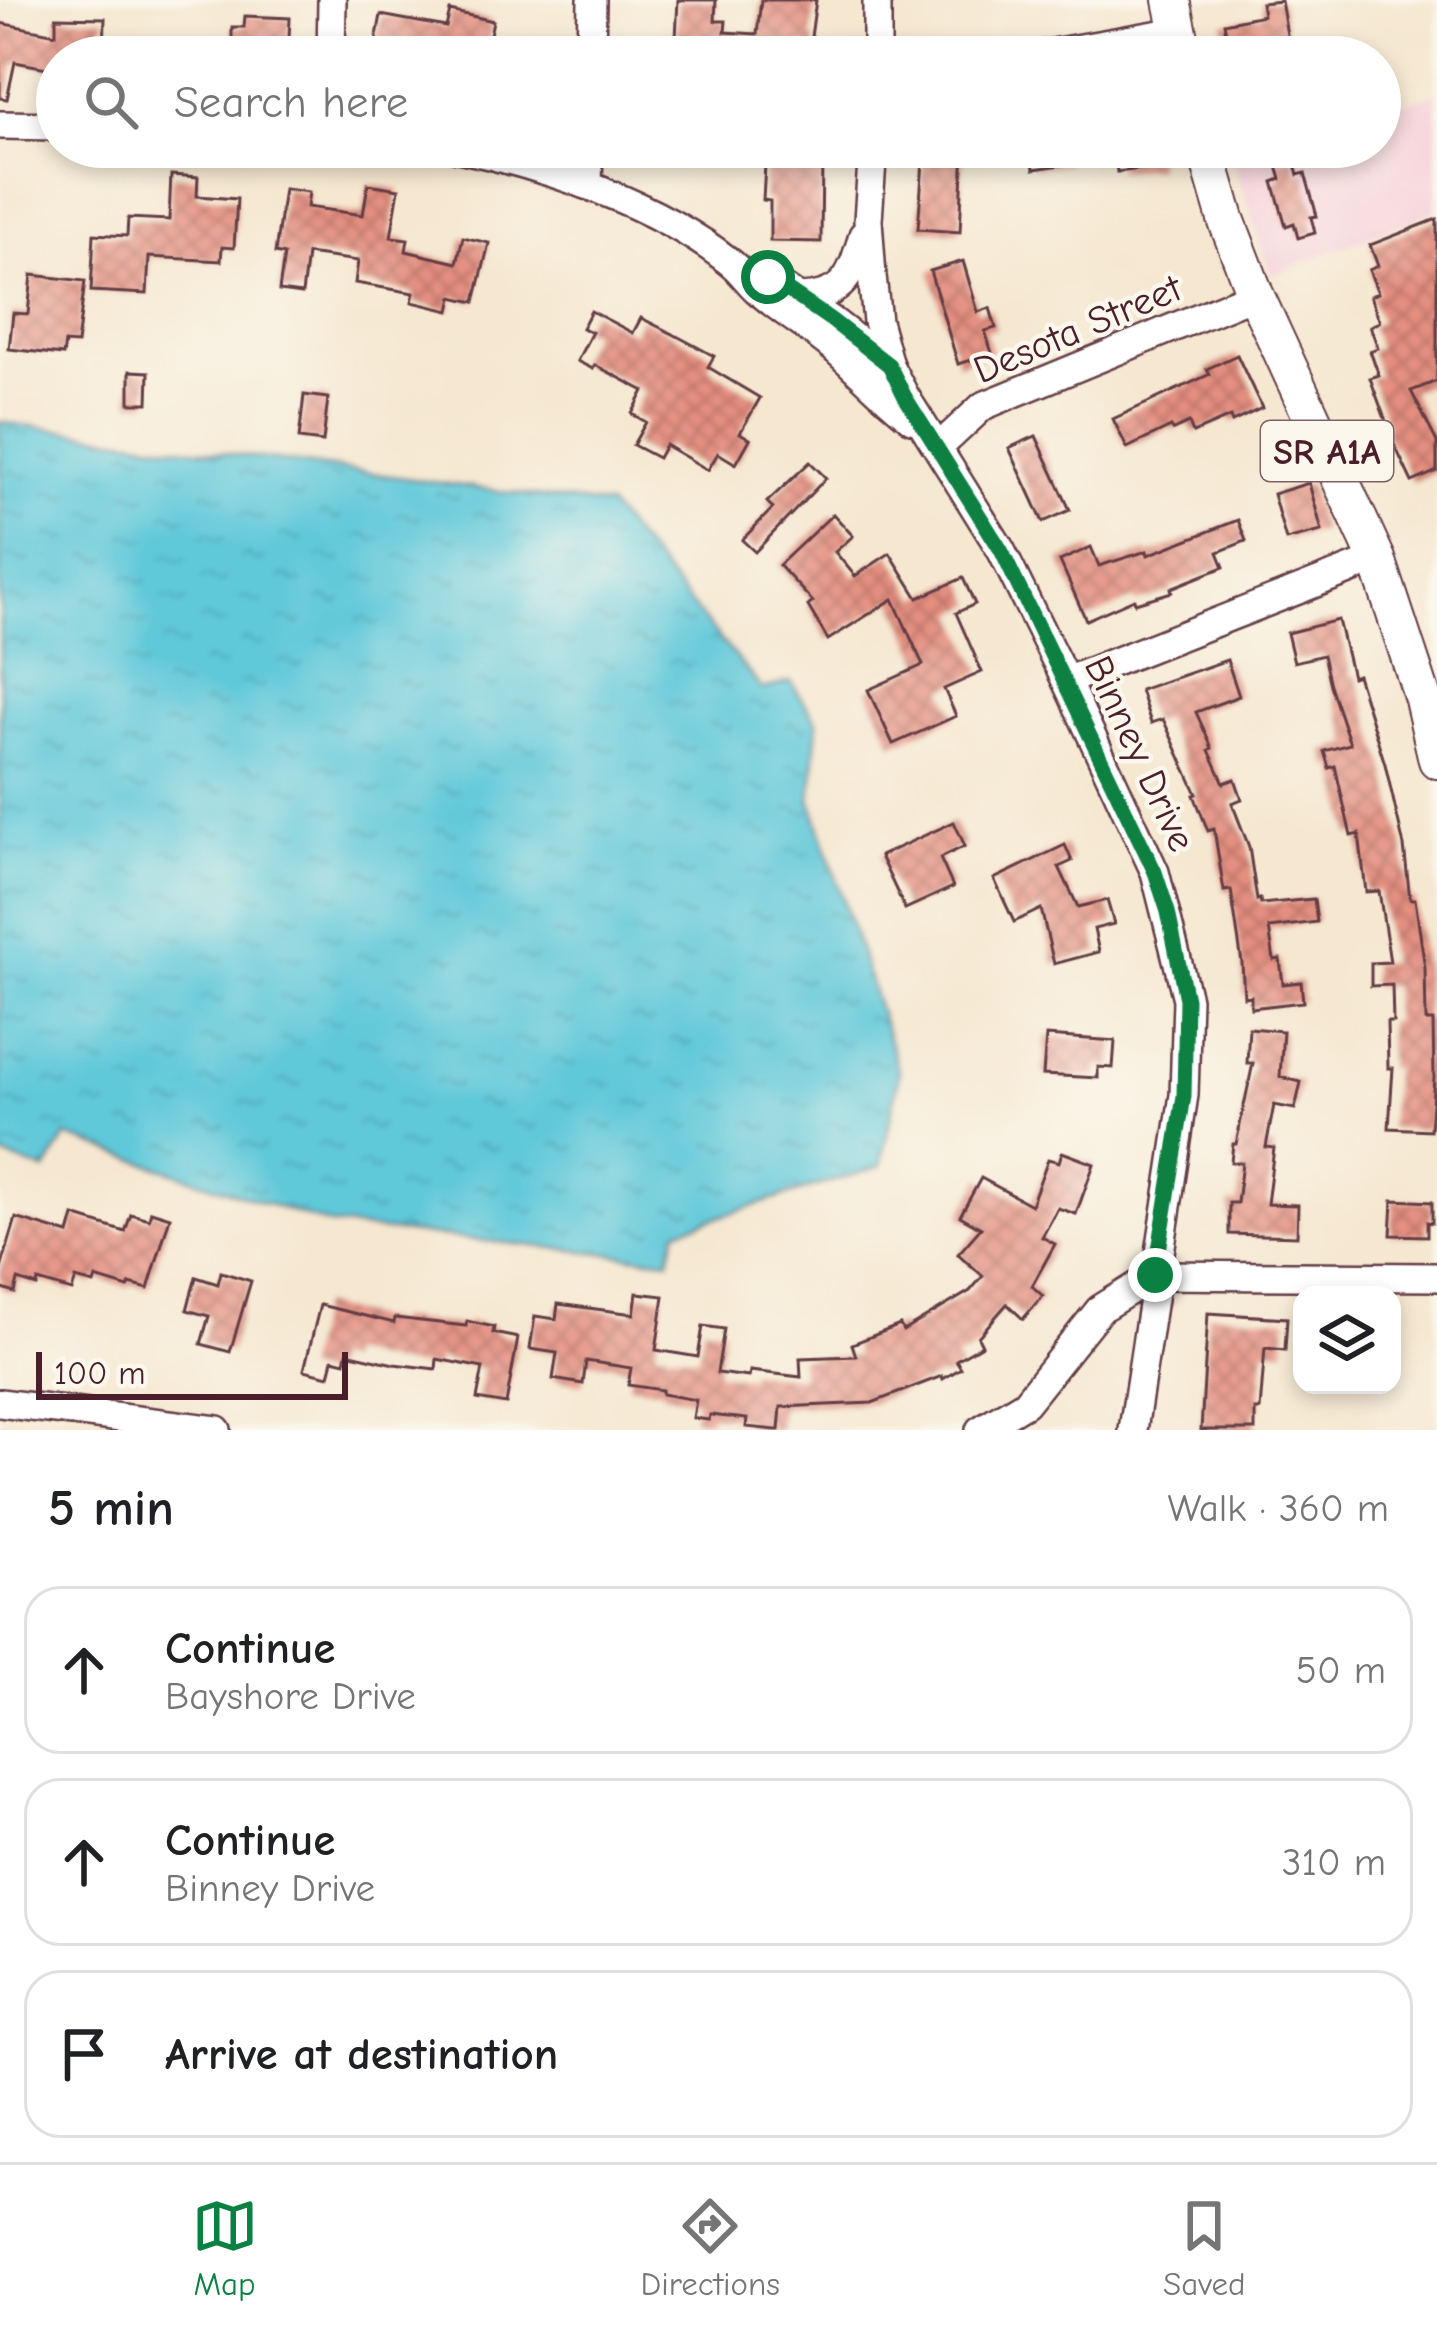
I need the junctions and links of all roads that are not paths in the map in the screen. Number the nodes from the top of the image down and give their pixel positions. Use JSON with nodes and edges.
{"nodes":[{"id":1,"x":332,"y":0,"type":"edge"},
{"id":2,"x":592,"y":0,"type":"edge"},
{"id":3,"x":877,"y":0,"type":"edge"},
{"id":4,"x":1178,"y":29,"type":"edge"},
{"id":5,"x":331,"y":36,"type":"edge"},
{"id":6,"x":591,"y":36,"type":"edge"},
{"id":7,"x":877,"y":36,"type":"edge"},
{"id":8,"x":1141,"y":36,"type":"edge"},
{"id":9,"x":0,"y":125,"type":"edge"},
{"id":10,"x":36,"y":126,"type":"edge"},
{"id":11,"x":535,"y":168,"type":"edge"},
{"id":12,"x":588,"y":168,"type":"edge"},
{"id":13,"x":872,"y":168,"type":"edge"},
{"id":14,"x":1211,"y":168,"type":"edge"},
{"id":15,"x":588,"y":185,"type":"junction"},
{"id":16,"x":868,"y":220,"type":"junction"},
{"id":17,"x":734,"y":265,"type":"junction"},
{"id":18,"x":1255,"y":295,"type":"junction"},
{"id":19,"x":798,"y":298,"type":"junction"},
{"id":20,"x":889,"y":365,"type":"junction"},
{"id":21,"x":933,"y":439,"type":"junction"},
{"id":22,"x":1377,"y":559,"type":"junction"},
{"id":23,"x":1066,"y":681,"type":"junction"},
{"id":24,"x":1437,"y":760,"type":"edge"},
{"id":25,"x":1155,"y":1275,"type":"junction"},
{"id":26,"x":1437,"y":1277,"type":"edge"},
{"id":27,"x":0,"y":1402,"type":"edge"},
{"id":28,"x":103,"y":1424,"type":"edge"},
{"id":29,"x":217,"y":1430,"type":"edge"},
{"id":30,"x":980,"y":1430,"type":"edge"},
{"id":31,"x":1133,"y":1430,"type":"edge"}],
"edges":[{"from":1,"to":5,"type":"street"},
{"from":2,"to":6,"type":"street"},
{"from":3,"to":7,"type":"street"},
{"from":4,"to":8,"type":"street"},
{"from":9,"to":10,"type":"street"},
{"from":11,"to":15,"type":"street"},
{"from":12,"to":15,"type":"street"},
{"from":13,"to":16,"type":"street","name":"Binney Drive"},
{"from":14,"to":18,"type":"main road","number":"SR A1A"},
{"from":15,"to":17,"type":"street"},
{"from":16,"to":19,"type":"street"},
{"from":16,"to":20,"type":"street","name":"Binney Drive"},
{"from":17,"to":19,"type":"street"},
{"from":17,"to":21,"type":"street"},
{"from":18,"to":21,"type":"street","name":"Desota Street"},
{"from":18,"to":22,"type":"main road","number":"SR A1A"},
{"from":19,"to":20,"type":"street"},
{"from":20,"to":21,"type":"street","name":"Binney Drive"},
{"from":21,"to":23,"type":"street","name":"Binney Drive"},
{"from":22,"to":23,"type":"street"},
{"from":22,"to":24,"type":"main road","number":"SR A1A"},
{"from":23,"to":25,"type":"street","name":"Binney Drive"},
{"from":25,"to":26,"type":"street"},
{"from":25,"to":30,"type":"street"},
{"from":25,"to":31,"type":"street","name":"Binney Drive"},
{"from":27,"to":28,"type":"street"},
{"from":28,"to":29,"type":"street"}]}
